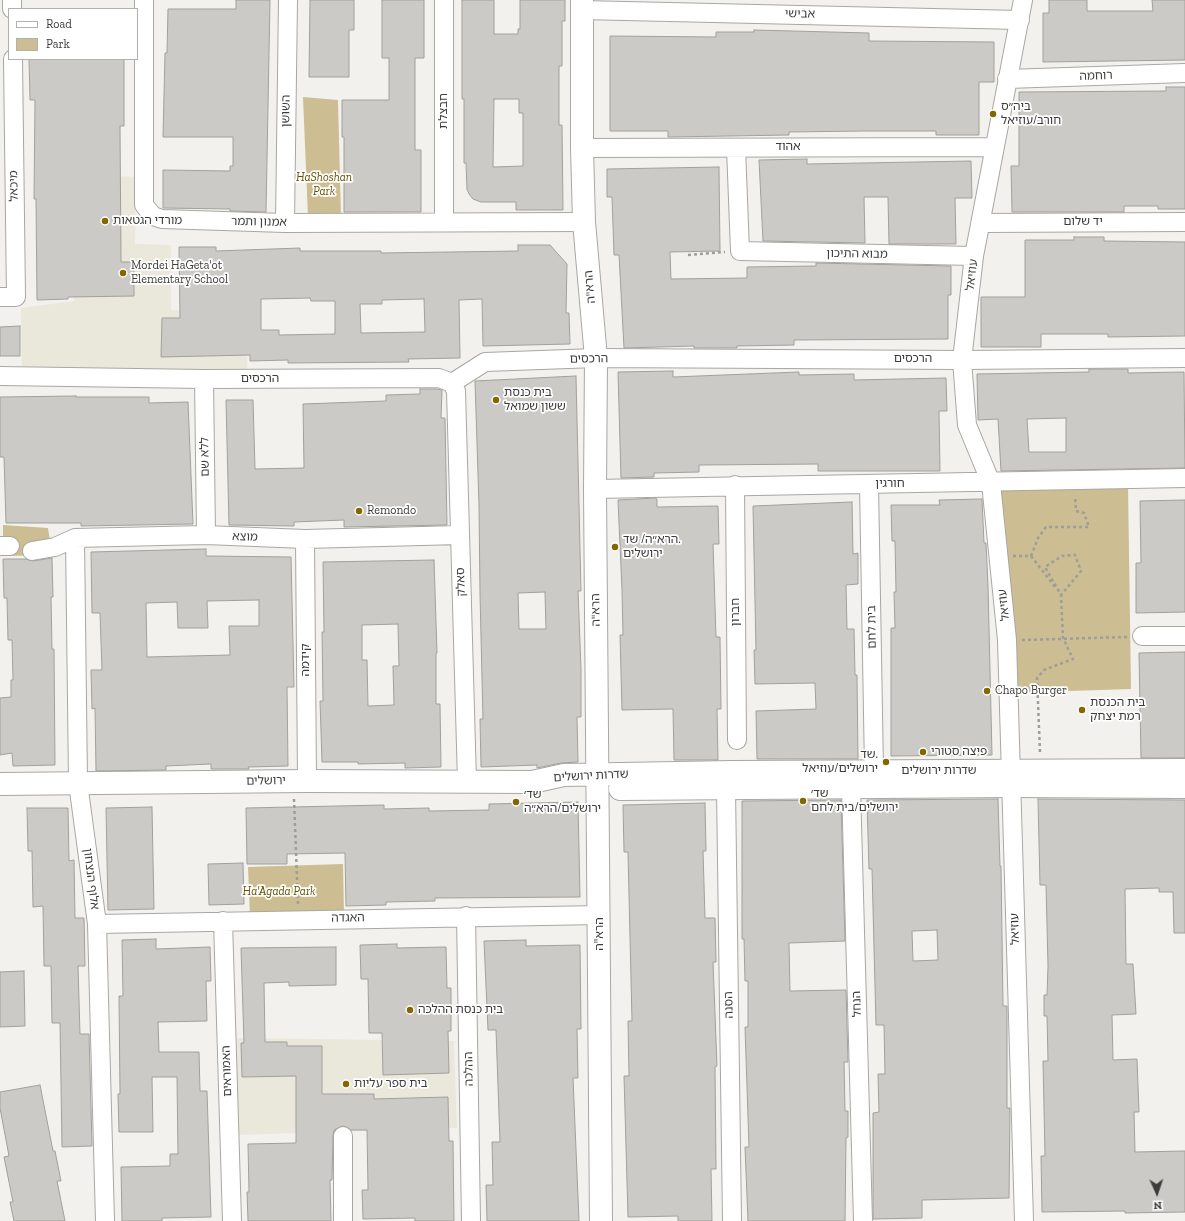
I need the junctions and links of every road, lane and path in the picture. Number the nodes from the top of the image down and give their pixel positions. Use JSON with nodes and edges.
{"nodes":[{"id":1,"x":144,"y":0,"type":"edge"},
{"id":2,"x":288,"y":0,"type":"edge"},
{"id":3,"x":444,"y":0,"type":"edge"},
{"id":4,"x":1023,"y":0,"type":"edge"},
{"id":5,"x":581,"y":5,"type":"edge"},
{"id":6,"x":679,"y":6,"type":"edge"},
{"id":7,"x":1020,"y":20,"type":"junction"},
{"id":8,"x":140,"y":37,"type":"edge"},
{"id":9,"x":12,"y":60,"type":"edge"},
{"id":10,"x":1185,"y":73,"type":"edge"},
{"id":11,"x":1007,"y":79,"type":"junction"},
{"id":12,"x":994,"y":146,"type":"junction"},
{"id":13,"x":582,"y":148,"type":"junction"},
{"id":14,"x":736,"y":148,"type":"junction"},
{"id":15,"x":444,"y":222,"type":"junction"},
{"id":16,"x":584,"y":222,"type":"junction"},
{"id":17,"x":1185,"y":222,"type":"edge"},
{"id":18,"x":285,"y":223,"type":"junction"},
{"id":19,"x":982,"y":223,"type":"junction"},
{"id":20,"x":740,"y":251,"type":"junction"},
{"id":21,"x":688,"y":255,"type":"dead end"},
{"id":22,"x":974,"y":256,"type":"junction"},
{"id":23,"x":0,"y":297,"type":"edge"},
{"id":24,"x":596,"y":358,"type":"junction"},
{"id":25,"x":1185,"y":358,"type":"edge"},
{"id":26,"x":962,"y":360,"type":"junction"},
{"id":27,"x":0,"y":376,"type":"edge"},
{"id":28,"x":204,"y":379,"type":"junction"},
{"id":29,"x":452,"y":383,"type":"junction"},
{"id":30,"x":1185,"y":478,"type":"edge"},
{"id":31,"x":1074,"y":481,"type":"junction"},
{"id":32,"x":991,"y":483,"type":"junction"},
{"id":33,"x":869,"y":484,"type":"junction"},
{"id":34,"x":735,"y":485,"type":"junction"},
{"id":35,"x":595,"y":489,"type":"junction"},
{"id":36,"x":206,"y":535,"type":"junction"},
{"id":37,"x":460,"y":535,"type":"junction"},
{"id":38,"x":75,"y":538,"type":"junction"},
{"id":39,"x":305,"y":539,"type":"junction"},
{"id":40,"x":32,"y":551,"type":"dead end"},
{"id":41,"x":999,"y":556,"type":"junction"},
{"id":42,"x":1031,"y":556,"type":"junction"},
{"id":43,"x":1061,"y":595,"type":"junction"},
{"id":44,"x":1142,"y":636,"type":"joint"},
{"id":45,"x":1185,"y":636,"type":"edge"},
{"id":46,"x":1064,"y":638,"type":"junction"},
{"id":47,"x":1007,"y":640,"type":"junction"},
{"id":48,"x":737,"y":740,"type":"dead end"},
{"id":49,"x":874,"y":770,"type":"junction"},
{"id":50,"x":1185,"y":770,"type":"edge"},
{"id":51,"x":1041,"y":771,"type":"junction"},
{"id":52,"x":1010,"y":778,"type":"junction"},
{"id":53,"x":467,"y":782,"type":"junction"},
{"id":54,"x":532,"y":782,"type":"joint"},
{"id":55,"x":598,"y":782,"type":"junction"},
{"id":56,"x":78,"y":783,"type":"junction"},
{"id":57,"x":0,"y":784,"type":"edge"},
{"id":58,"x":852,"y":787,"type":"junction"},
{"id":59,"x":1185,"y":787,"type":"edge"},
{"id":60,"x":726,"y":788,"type":"junction"},
{"id":61,"x":300,"y":789,"type":"junction"},
{"id":62,"x":600,"y":915,"type":"junction"},
{"id":63,"x":466,"y":916,"type":"junction"},
{"id":64,"x":298,"y":920,"type":"junction"},
{"id":65,"x":223,"y":921,"type":"junction"},
{"id":66,"x":97,"y":924,"type":"junction"},
{"id":67,"x":343,"y":1136,"type":"dead end"},
{"id":68,"x":105,"y":1221,"type":"edge"},
{"id":69,"x":232,"y":1221,"type":"edge"},
{"id":70,"x":343,"y":1221,"type":"edge"},
{"id":71,"x":471,"y":1221,"type":"edge"},
{"id":72,"x":601,"y":1221,"type":"edge"},
{"id":73,"x":732,"y":1221,"type":"edge"},
{"id":74,"x":864,"y":1221,"type":"edge"},
{"id":75,"x":1024,"y":1221,"type":"edge"}],
"edges":[{"from":1,"to":8,"type":"street","name":"אמנון ותמר"},
{"from":2,"to":18,"type":"street","name":"השושן"},
{"from":3,"to":15,"type":"street","name":"חבצלת"},
{"from":4,"to":7,"type":"street","name":"עוזיאל"},
{"from":5,"to":6,"type":"street","name":"אבישי"},
{"from":5,"to":13,"type":"street","name":"הרא\"ה"},
{"from":6,"to":7,"type":"street","name":"אבישי"},
{"from":7,"to":11,"type":"street","name":"עוזיאל"},
{"from":8,"to":18,"type":"street","name":"אמנון ותמר"},
{"from":9,"to":23,"type":"street","name":"מיכאל"},
{"from":10,"to":11,"type":"street","name":"רוחמה"},
{"from":11,"to":12,"type":"street","name":"עוזיאל"},
{"from":12,"to":14,"type":"street","name":"אהוד"},
{"from":12,"to":19,"type":"street","name":"עוזיאל"},
{"from":13,"to":14,"type":"street","name":"אהוד"},
{"from":13,"to":16,"type":"street","name":"הרא\"ה"},
{"from":14,"to":20,"type":"street"},
{"from":15,"to":16,"type":"street","name":"אמנון ותמר"},
{"from":15,"to":18,"type":"street","name":"אמנון ותמר"},
{"from":16,"to":24,"type":"street","name":"הרא\"ה"},
{"from":17,"to":19,"type":"street","name":"יד שלום"},
{"from":19,"to":22,"type":"street","name":"עוזיאל"},
{"from":20,"to":21,"type":"path"},
{"from":20,"to":22,"type":"street","name":"מבוא התיכון"},
{"from":22,"to":26,"type":"street","name":"עוזיאל"},
{"from":24,"to":26,"type":"street","name":"הרכסים"},
{"from":24,"to":29,"type":"street","name":"הרכסים"},
{"from":24,"to":35,"type":"street","name":"הרא\"ה"},
{"from":25,"to":26,"type":"street","name":"הרכסים"},
{"from":26,"to":32,"type":"street","name":"עוזיאל"},
{"from":27,"to":28,"type":"street","name":"הרכסים"},
{"from":28,"to":29,"type":"street","name":"הרכסים"},
{"from":28,"to":36,"type":"street","name":"ללא שם"},
{"from":29,"to":37,"type":"street","name":"סאלק"},
{"from":30,"to":31,"type":"street","name":"חורגין"},
{"from":31,"to":32,"type":"street","name":"חורגין"},
{"from":31,"to":42,"type":"path"},
{"from":32,"to":33,"type":"street","name":"חורגין"},
{"from":32,"to":41,"type":"street","name":"עוזיאל"},
{"from":33,"to":34,"type":"street","name":"חורגין"},
{"from":33,"to":49,"type":"street","name":"בית לחם"},
{"from":34,"to":35,"type":"street","name":"חורגין"},
{"from":34,"to":48,"type":"street","name":"חברון"},
{"from":35,"to":55,"type":"street","name":"הרא\"ה"},
{"from":36,"to":38,"type":"street","name":"מוצא"},
{"from":36,"to":39,"type":"street","name":"מוצא"},
{"from":37,"to":39,"type":"street","name":"מוצא"},
{"from":37,"to":53,"type":"street","name":"סאלק"},
{"from":38,"to":40,"type":"street","name":"מוצא"},
{"from":38,"to":56,"type":"street","name":"אלוף הנצחון"},
{"from":39,"to":61,"type":"street","name":"קידמה"},
{"from":41,"to":42,"type":"path"},
{"from":41,"to":47,"type":"street","name":"עוזיאל"},
{"from":42,"to":43,"type":"path"},
{"from":43,"to":43,"type":"path"},
{"from":43,"to":46,"type":"path"},
{"from":44,"to":45,"type":"street"},
{"from":44,"to":46,"type":"path"},
{"from":46,"to":47,"type":"path"},
{"from":46,"to":51,"type":"path"},
{"from":47,"to":52,"type":"street","name":"עוזיאל"},
{"from":49,"to":52,"type":"street","name":"שדרות ירושלים"},
{"from":49,"to":55,"type":"street","name":"שדרות ירושלים"},
{"from":50,"to":51,"type":"street","name":"שדרות ירושלים"},
{"from":51,"to":52,"type":"street","name":"שדרות ירושלים"},
{"from":52,"to":58,"type":"street","name":"שדרות ירושלים"},
{"from":52,"to":59,"type":"street","name":"שדרות ירושלים"},
{"from":52,"to":75,"type":"street","name":"עוזיאל"},
{"from":53,"to":54,"type":"street","name":"ירושלים"},
{"from":53,"to":61,"type":"street","name":"ירושלים"},
{"from":54,"to":55,"type":"street","name":"שדרות ירושלים"},
{"from":55,"to":60,"type":"street","name":"שדרות ירושלים"},
{"from":55,"to":62,"type":"street","name":"הרא\"ה"},
{"from":56,"to":57,"type":"street","name":"ירושלים"},
{"from":56,"to":61,"type":"street","name":"ירושלים"},
{"from":56,"to":66,"type":"street","name":"אלוף הנצחון"},
{"from":58,"to":60,"type":"street","name":"שדרות ירושלים"},
{"from":58,"to":74,"type":"street","name":"הנחל"},
{"from":60,"to":73,"type":"street","name":"הסנה"},
{"from":61,"to":64,"type":"path"},
{"from":62,"to":63,"type":"street","name":"האגדה"},
{"from":62,"to":72,"type":"street","name":"הרא\"ה"},
{"from":63,"to":64,"type":"street","name":"האגדה"},
{"from":63,"to":71,"type":"street","name":"ההלכה"},
{"from":64,"to":65,"type":"street","name":"האגדה"},
{"from":65,"to":66,"type":"street","name":"האגדה"},
{"from":65,"to":69,"type":"street","name":"האמוראים"},
{"from":66,"to":68,"type":"street","name":"אלוף הנצחון"},
{"from":67,"to":70,"type":"street"}]}
